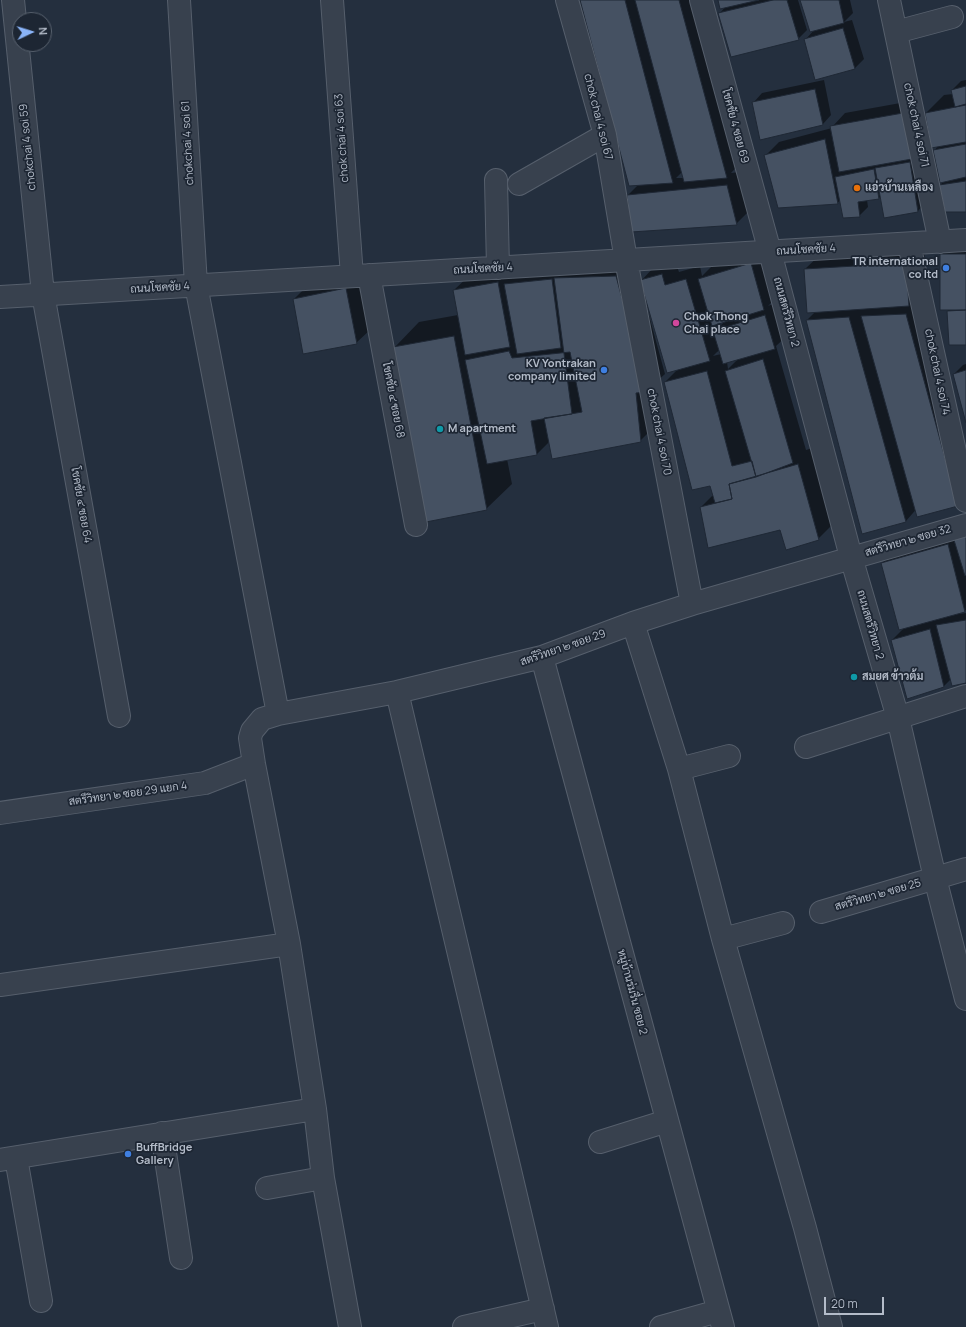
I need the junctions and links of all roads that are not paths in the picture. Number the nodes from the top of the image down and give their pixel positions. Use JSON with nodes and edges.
{"nodes":[{"id":1,"x":13,"y":0,"type":"edge"},
{"id":2,"x":179,"y":0,"type":"edge"},
{"id":3,"x":332,"y":0,"type":"edge"},
{"id":4,"x":567,"y":0,"type":"edge"},
{"id":5,"x":701,"y":0,"type":"edge"},
{"id":6,"x":889,"y":0,"type":"edge"},
{"id":7,"x":952,"y":17,"type":"dead end"},
{"id":8,"x":896,"y":32,"type":"junction"},
{"id":9,"x":605,"y":135,"type":"junction"},
{"id":10,"x":496,"y":180,"type":"dead end"},
{"id":11,"x":519,"y":184,"type":"dead end"},
{"id":12,"x":966,"y":240,"type":"edge"},
{"id":13,"x":940,"y":242,"type":"junction"},
{"id":14,"x":909,"y":244,"type":"junction"},
{"id":15,"x":770,"y":252,"type":"junction"},
{"id":16,"x":626,"y":260,"type":"junction"},
{"id":17,"x":498,"y":268,"type":"junction"},
{"id":18,"x":361,"y":276,"type":"junction"},
{"id":19,"x":196,"y":285,"type":"junction"},
{"id":20,"x":44,"y":294,"type":"junction"},
{"id":21,"x":0,"y":297,"type":"edge"},
{"id":22,"x":966,"y":501,"type":"edge"},
{"id":23,"x":416,"y":525,"type":"dead end"},
{"id":24,"x":966,"y":525,"type":"edge"},
{"id":25,"x":851,"y":557,"type":"junction"},
{"id":26,"x":692,"y":604,"type":"junction"},
{"id":27,"x":633,"y":623,"type":"junction"},
{"id":28,"x":542,"y":657,"type":"junction"},
{"id":29,"x":397,"y":692,"type":"junction"},
{"id":30,"x":966,"y":696,"type":"edge"},
{"id":31,"x":278,"y":714,"type":"junction"},
{"id":32,"x":119,"y":716,"type":"dead end"},
{"id":33,"x":898,"y":718,"type":"junction"},
{"id":34,"x":806,"y":747,"type":"dead end"},
{"id":35,"x":729,"y":756,"type":"dead end"},
{"id":36,"x":254,"y":764,"type":"junction"},
{"id":37,"x":679,"y":769,"type":"junction"},
{"id":38,"x":0,"y":813,"type":"edge"},
{"id":39,"x":966,"y":869,"type":"edge"},
{"id":40,"x":935,"y":878,"type":"junction"},
{"id":41,"x":821,"y":912,"type":"dead end"},
{"id":42,"x":783,"y":923,"type":"dead end"},
{"id":43,"x":722,"y":939,"type":"junction"},
{"id":44,"x":290,"y":944,"type":"junction"},
{"id":45,"x":0,"y":985,"type":"edge"},
{"id":46,"x":966,"y":999,"type":"edge"},
{"id":47,"x":315,"y":1109,"type":"junction"},
{"id":48,"x":667,"y":1121,"type":"junction"},
{"id":49,"x":162,"y":1133,"type":"junction"},
{"id":50,"x":600,"y":1142,"type":"dead end"},
{"id":51,"x":8,"y":1159,"type":"edge"},
{"id":52,"x":324,"y":1178,"type":"junction"},
{"id":53,"x":267,"y":1188,"type":"dead end"},
{"id":54,"x":182,"y":1258,"type":"dead end"},
{"id":55,"x":41,"y":1301,"type":"dead end"},
{"id":56,"x":545,"y":1318,"type":"edge"},
{"id":57,"x":720,"y":1319,"type":"edge"},
{"id":58,"x":348,"y":1327,"type":"edge"},
{"id":59,"x":464,"y":1327,"type":"edge"},
{"id":60,"x":661,"y":1327,"type":"edge"},
{"id":61,"x":832,"y":1327,"type":"edge"}],
"edges":[{"from":1,"to":20,"type":"street","name":"chokchai 4 soi 59"},
{"from":2,"to":19,"type":"street","name":"chokchai 4 soi 61"},
{"from":3,"to":18,"type":"street","name":"chok chai 4 soi 63"},
{"from":4,"to":9,"type":"street","name":"chok chai 4 soi 67"},
{"from":5,"to":15,"type":"street","name":"โชคชัย 4 ซอย 69"},
{"from":6,"to":8,"type":"street","name":"chok chai 4 soi 71"},
{"from":7,"to":8,"type":"street"},
{"from":8,"to":13,"type":"street","name":"chok chai 4 soi 71"},
{"from":9,"to":11,"type":"street"},
{"from":9,"to":16,"type":"street","name":"chok chai 4 soi 67"},
{"from":10,"to":17,"type":"street"},
{"from":12,"to":13,"type":"street","name":"ถนนโชคชัย 4"},
{"from":13,"to":14,"type":"street","name":"ถนนโชคชัย 4"},
{"from":14,"to":15,"type":"street","name":"ถนนโชคชัย 4"},
{"from":14,"to":22,"type":"street","name":"chok chai 4 soi 74"},
{"from":15,"to":16,"type":"street","name":"ถนนโชคชัย 4"},
{"from":15,"to":25,"type":"street","name":"ถนนสตรีวิทยา 2"},
{"from":16,"to":17,"type":"street","name":"ถนนโชคชัย 4"},
{"from":16,"to":26,"type":"street","name":"chok chai 4 soi 70"},
{"from":17,"to":18,"type":"street","name":"ถนนโชคชัย 4"},
{"from":18,"to":19,"type":"street","name":"ถนนโชคชัย 4"},
{"from":18,"to":23,"type":"street","name":"โชคชัย ๔ ซอย 68"},
{"from":19,"to":20,"type":"street","name":"ถนนโชคชัย 4"},
{"from":19,"to":31,"type":"street","name":"chokchai 4 soi 61"},
{"from":20,"to":21,"type":"street","name":"ถนนโชคชัย 4"},
{"from":20,"to":32,"type":"street","name":"โชคชัย ๔ ซอย 64"},
{"from":24,"to":25,"type":"street","name":"สตรีวิทยา ๒ ซอย 32"},
{"from":25,"to":26,"type":"street","name":"สตรีวิทยา ๒ ซอย 29"},
{"from":25,"to":33,"type":"street","name":"ถนนสตรีวิทยา 2"},
{"from":26,"to":27,"type":"street","name":"สตรีวิทยา ๒ ซอย 29"},
{"from":27,"to":28,"type":"street","name":"สตรีวิทยา ๒ ซอย 29"},
{"from":27,"to":37,"type":"street"},
{"from":28,"to":29,"type":"street","name":"สตรีวิทยา ๒ ซอย 29"},
{"from":28,"to":48,"type":"street","name":"หมู่บ้านร่มรื่น ซอย 2"},
{"from":29,"to":31,"type":"street","name":"สตรีวิทยา ๒ ซอย 29"},
{"from":29,"to":56,"type":"street"},
{"from":30,"to":33,"type":"street"},
{"from":31,"to":36,"type":"street","name":"สตรีวิทยา ๒ ซอย 29"},
{"from":33,"to":34,"type":"street"},
{"from":33,"to":40,"type":"street","name":"ถนนสตรีวิทยา 2"},
{"from":35,"to":37,"type":"street"},
{"from":36,"to":38,"type":"street","name":"สตรีวิทยา ๒ ซอย 29 แยก 4"},
{"from":36,"to":44,"type":"street"},
{"from":37,"to":43,"type":"street"},
{"from":39,"to":40,"type":"street","name":"สตรีวิทยา ๒ ซอย 25"},
{"from":40,"to":41,"type":"street","name":"สตรีวิทยา ๒ ซอย 25"},
{"from":40,"to":46,"type":"street","name":"ถนนสตรีวิทยา 2"},
{"from":42,"to":43,"type":"street"},
{"from":43,"to":61,"type":"street"},
{"from":44,"to":45,"type":"street"},
{"from":44,"to":47,"type":"street"},
{"from":47,"to":49,"type":"street"},
{"from":47,"to":52,"type":"street"},
{"from":48,"to":50,"type":"street"},
{"from":48,"to":57,"type":"street","name":"หมู่บ้านร่มรื่น ซอย 2"},
{"from":49,"to":51,"type":"street"},
{"from":49,"to":54,"type":"street"},
{"from":51,"to":55,"type":"street"},
{"from":52,"to":53,"type":"street"},
{"from":52,"to":58,"type":"street"},
{"from":56,"to":59,"type":"street"},
{"from":57,"to":60,"type":"street"}]}
